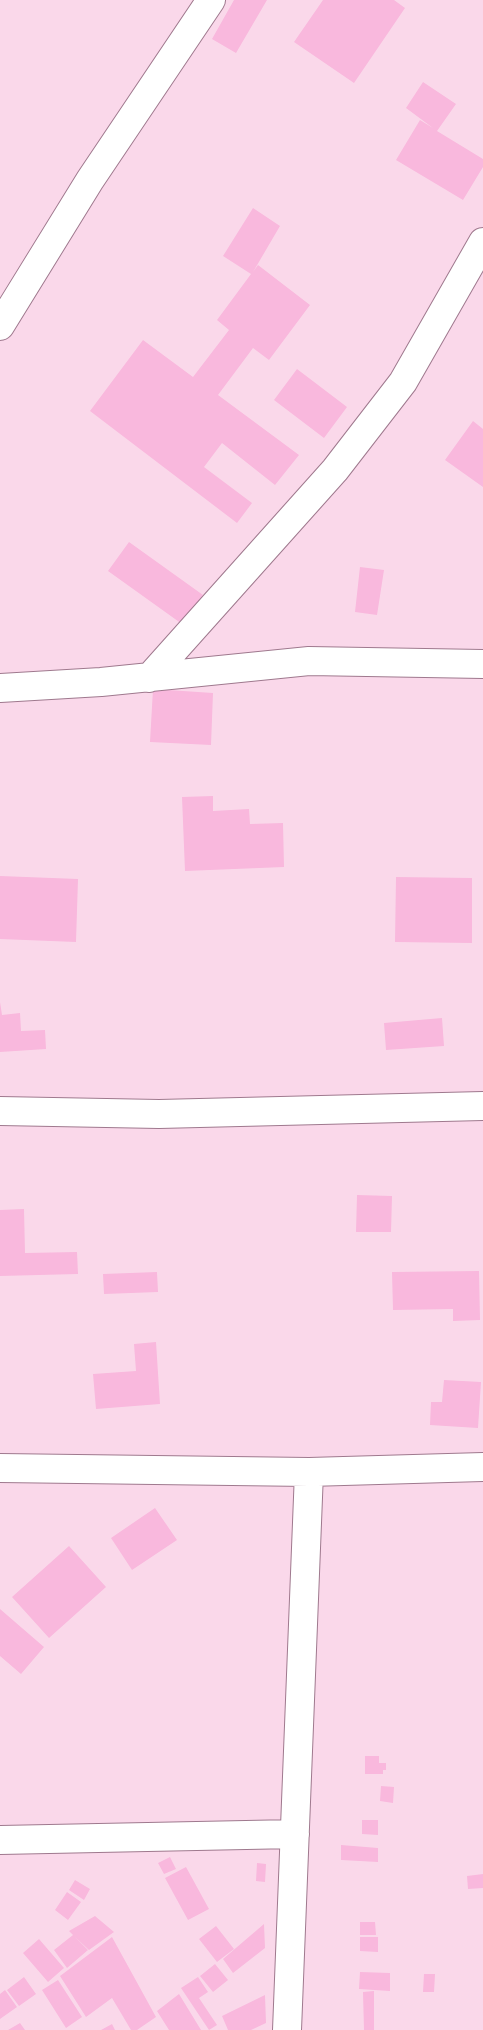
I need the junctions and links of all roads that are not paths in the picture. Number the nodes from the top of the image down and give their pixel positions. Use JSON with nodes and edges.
{"nodes":[{"id":1,"x":211,"y":0,"type":"edge"},
{"id":2,"x":483,"y":242,"type":"edge"},
{"id":3,"x":0,"y":326,"type":"edge"},
{"id":4,"x":483,"y":664,"type":"edge"},
{"id":5,"x":149,"y":678,"type":"junction"},
{"id":6,"x":0,"y":688,"type":"edge"},
{"id":7,"x":483,"y":1106,"type":"edge"},
{"id":8,"x":0,"y":1112,"type":"edge"},
{"id":9,"x":483,"y":1466,"type":"edge"},
{"id":10,"x":0,"y":1468,"type":"edge"},
{"id":11,"x":309,"y":1472,"type":"junction"},
{"id":12,"x":295,"y":1834,"type":"junction"},
{"id":13,"x":0,"y":1840,"type":"edge"},
{"id":14,"x":287,"y":2030,"type":"edge"}],
"edges":[{"from":1,"to":3,"type":"street"},
{"from":2,"to":5,"type":"street"},
{"from":4,"to":5,"type":"street"},
{"from":5,"to":6,"type":"street"},
{"from":7,"to":8,"type":"street"},
{"from":9,"to":11,"type":"street"},
{"from":10,"to":11,"type":"street"},
{"from":11,"to":12,"type":"street"},
{"from":12,"to":13,"type":"street"},
{"from":12,"to":14,"type":"street"}]}
